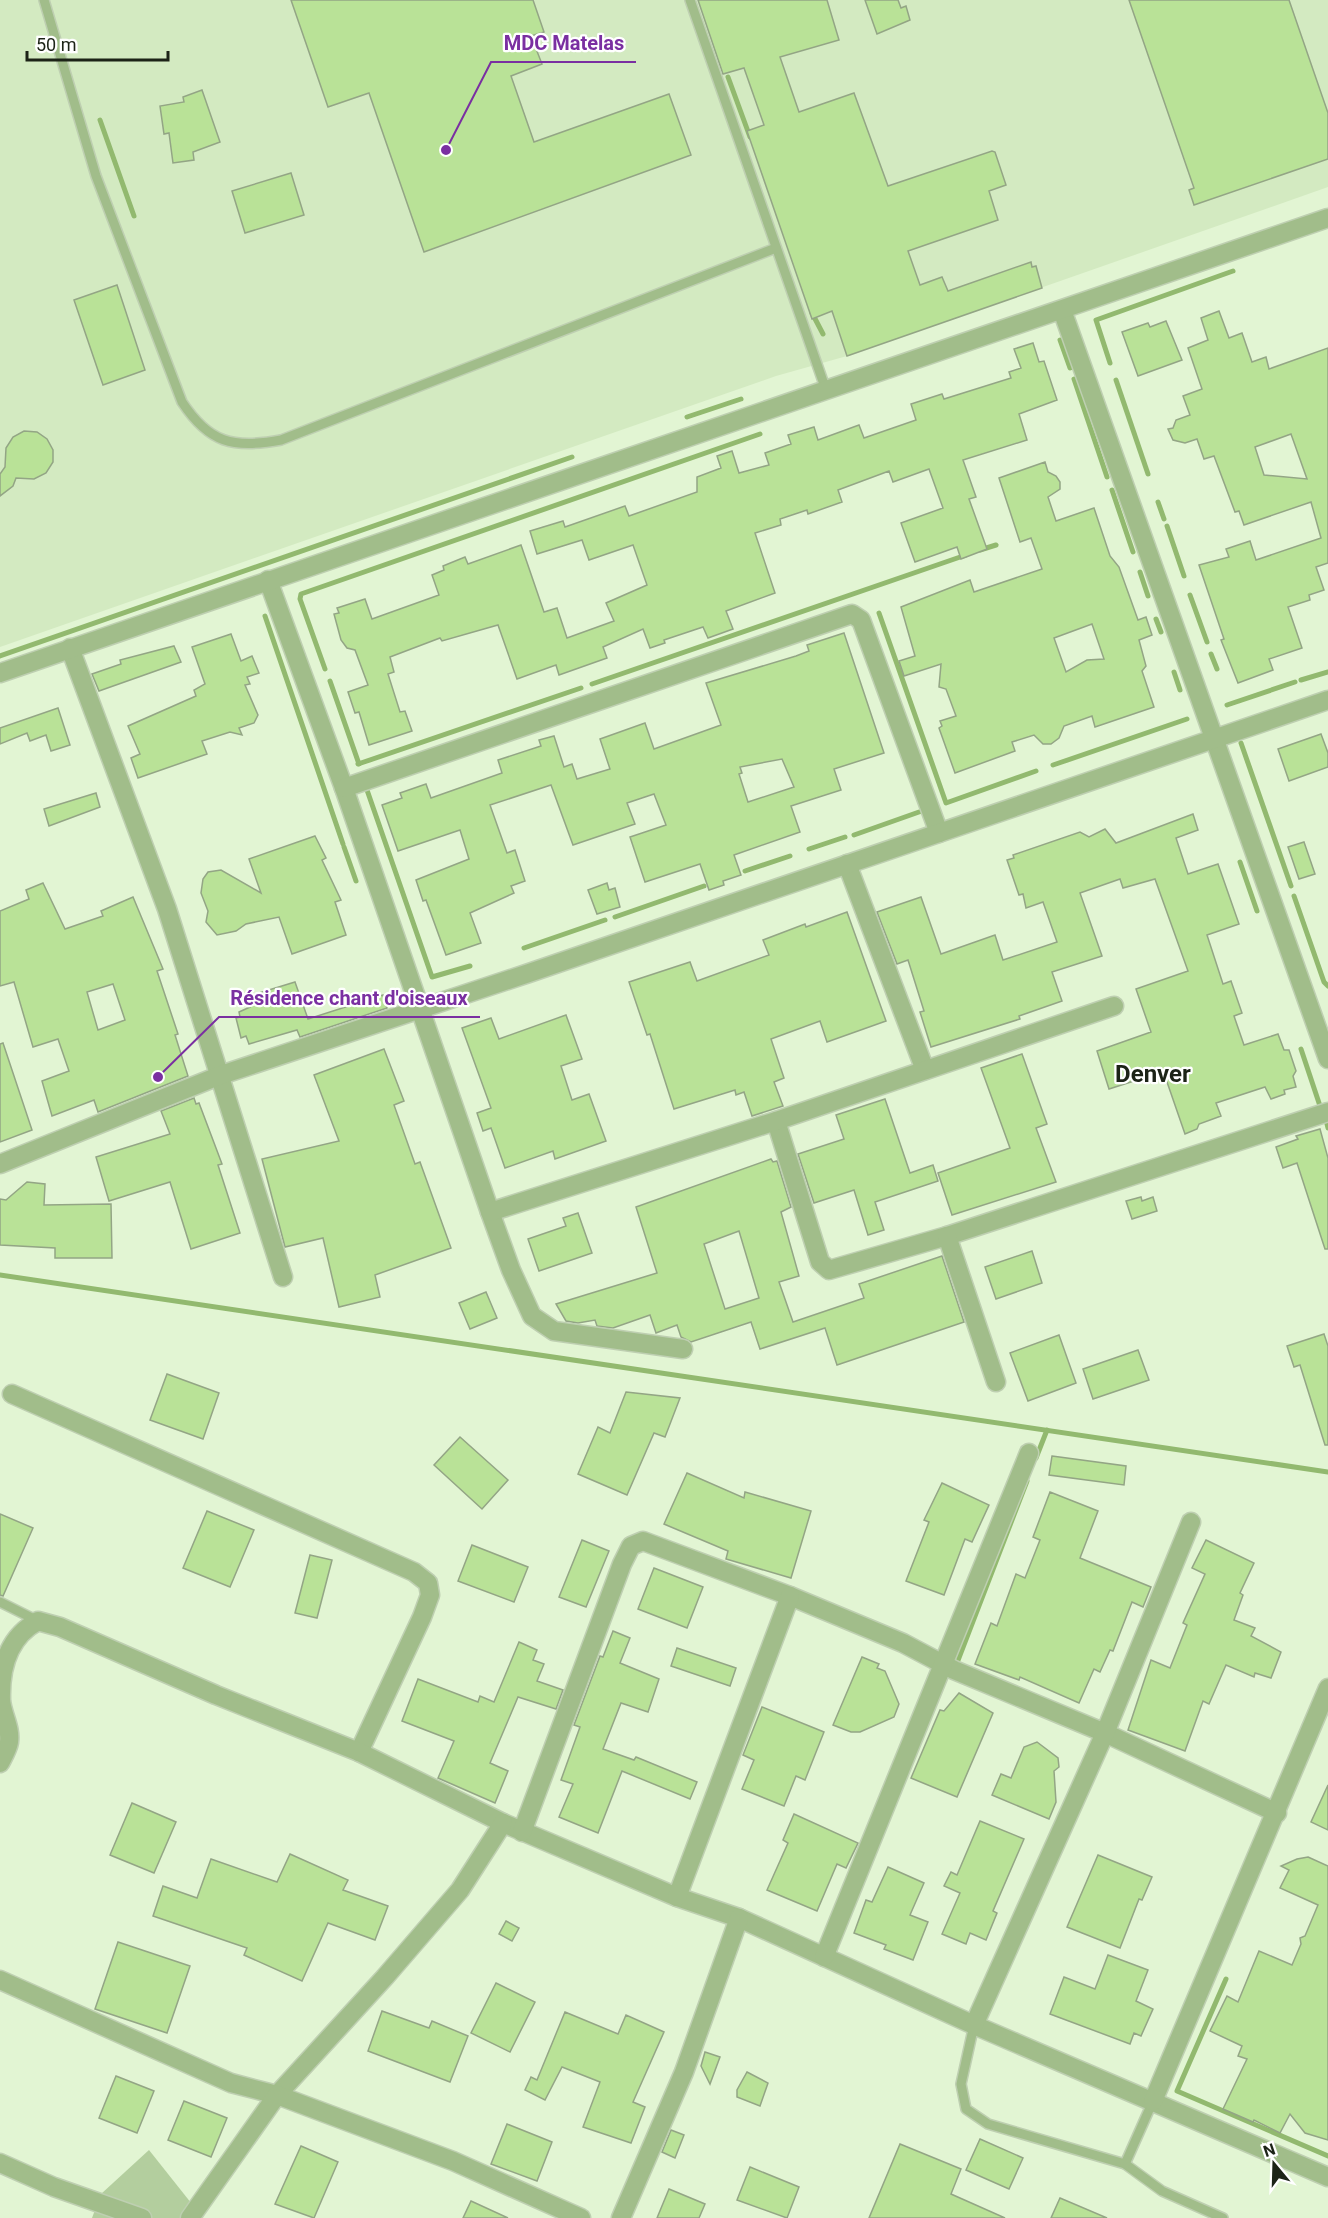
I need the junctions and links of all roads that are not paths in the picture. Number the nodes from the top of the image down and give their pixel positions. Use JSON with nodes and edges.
{"nodes":[{"id":1,"x":44,"y":0,"type":"edge"},
{"id":2,"x":690,"y":0,"type":"edge"},
{"id":3,"x":1328,"y":218,"type":"edge"},
{"id":4,"x":776,"y":248,"type":"junction"},
{"id":5,"x":1062,"y":310,"type":"junction"},
{"id":6,"x":826,"y":390,"type":"junction"},
{"id":7,"x":268,"y":580,"type":"junction"},
{"id":8,"x":70,"y":648,"type":"junction"},
{"id":9,"x":0,"y":673,"type":"edge"},
{"id":10,"x":1328,"y":700,"type":"edge"},
{"id":11,"x":1214,"y":739,"type":"junction"},
{"id":12,"x":344,"y":788,"type":"junction"},
{"id":13,"x":939,"y":832,"type":"junction"},
{"id":14,"x":847,"y":864,"type":"junction"},
{"id":15,"x":1114,"y":1006,"type":"dead end"},
{"id":16,"x":420,"y":1008,"type":"junction"},
{"id":17,"x":1328,"y":1059,"type":"edge"},
{"id":18,"x":925,"y":1070,"type":"junction"},
{"id":19,"x":221,"y":1075,"type":"junction"},
{"id":20,"x":1328,"y":1112,"type":"edge"},
{"id":21,"x":776,"y":1121,"type":"junction"},
{"id":22,"x":0,"y":1164,"type":"edge"},
{"id":23,"x":490,"y":1212,"type":"junction"},
{"id":24,"x":947,"y":1236,"type":"junction"},
{"id":25,"x":284,"y":1277,"type":"dead end"},
{"id":26,"x":683,"y":1349,"type":"dead end"},
{"id":27,"x":996,"y":1382,"type":"dead end"},
{"id":28,"x":12,"y":1394,"type":"dead end"},
{"id":29,"x":1029,"y":1453,"type":"dead end"},
{"id":30,"x":1191,"y":1522,"type":"dead end"},
{"id":31,"x":790,"y":1596,"type":"junction"},
{"id":32,"x":0,"y":1602,"type":"edge"},
{"id":33,"x":38,"y":1621,"type":"junction"},
{"id":34,"x":942,"y":1664,"type":"junction"},
{"id":35,"x":1328,"y":1688,"type":"edge"},
{"id":36,"x":1,"y":1701,"type":"edge"},
{"id":37,"x":1105,"y":1733,"type":"junction"},
{"id":38,"x":359,"y":1752,"type":"junction"},
{"id":39,"x":0,"y":1763,"type":"edge"},
{"id":40,"x":1276,"y":1813,"type":"junction"},
{"id":41,"x":503,"y":1823,"type":"junction"},
{"id":42,"x":522,"y":1832,"type":"junction"},
{"id":43,"x":677,"y":1897,"type":"junction"},
{"id":44,"x":738,"y":1918,"type":"junction"},
{"id":45,"x":824,"y":1957,"type":"junction"},
{"id":46,"x":0,"y":1980,"type":"edge"},
{"id":47,"x":974,"y":2025,"type":"junction"},
{"id":48,"x":277,"y":2095,"type":"junction"},
{"id":49,"x":1154,"y":2101,"type":"junction"},
{"id":50,"x":0,"y":2163,"type":"edge"},
{"id":51,"x":1125,"y":2164,"type":"junction"},
{"id":52,"x":1328,"y":2177,"type":"edge"},
{"id":53,"x":142,"y":2218,"type":"edge"},
{"id":54,"x":190,"y":2218,"type":"edge"},
{"id":55,"x":580,"y":2218,"type":"edge"},
{"id":56,"x":621,"y":2218,"type":"edge"},
{"id":57,"x":1223,"y":2218,"type":"edge"}],
"edges":[{"from":1,"to":4,"type":"lane"},
{"from":2,"to":4,"type":"lane"},
{"from":3,"to":5,"type":"street"},
{"from":4,"to":6,"type":"lane"},
{"from":5,"to":6,"type":"street"},
{"from":5,"to":11,"type":"street"},
{"from":6,"to":7,"type":"street"},
{"from":7,"to":8,"type":"street"},
{"from":7,"to":12,"type":"street"},
{"from":8,"to":9,"type":"street"},
{"from":8,"to":19,"type":"street"},
{"from":10,"to":11,"type":"street"},
{"from":11,"to":13,"type":"street"},
{"from":11,"to":17,"type":"street"},
{"from":12,"to":13,"type":"street"},
{"from":12,"to":16,"type":"street"},
{"from":13,"to":14,"type":"street"},
{"from":14,"to":16,"type":"street"},
{"from":14,"to":18,"type":"street"},
{"from":15,"to":18,"type":"street"},
{"from":16,"to":19,"type":"street"},
{"from":16,"to":23,"type":"street"},
{"from":18,"to":21,"type":"street"},
{"from":19,"to":22,"type":"street"},
{"from":19,"to":25,"type":"street"},
{"from":20,"to":24,"type":"street"},
{"from":21,"to":23,"type":"street"},
{"from":21,"to":24,"type":"street"},
{"from":23,"to":26,"type":"street"},
{"from":24,"to":27,"type":"street"},
{"from":28,"to":38,"type":"street"},
{"from":29,"to":34,"type":"street"},
{"from":30,"to":37,"type":"street"},
{"from":31,"to":34,"type":"street"},
{"from":31,"to":42,"type":"street"},
{"from":31,"to":43,"type":"street"},
{"from":32,"to":33,"type":"lane"},
{"from":33,"to":36,"type":"street"},
{"from":33,"to":38,"type":"street"},
{"from":34,"to":37,"type":"street"},
{"from":34,"to":45,"type":"street"},
{"from":35,"to":40,"type":"street"},
{"from":36,"to":39,"type":"street"},
{"from":37,"to":40,"type":"street"},
{"from":37,"to":47,"type":"street"},
{"from":38,"to":41,"type":"street"},
{"from":40,"to":49,"type":"street"},
{"from":41,"to":42,"type":"street"},
{"from":41,"to":48,"type":"street"},
{"from":42,"to":43,"type":"street"},
{"from":43,"to":44,"type":"street"},
{"from":44,"to":45,"type":"street"},
{"from":44,"to":56,"type":"street"},
{"from":45,"to":47,"type":"street"},
{"from":46,"to":48,"type":"street"},
{"from":47,"to":49,"type":"street"},
{"from":47,"to":51,"type":"lane"},
{"from":48,"to":54,"type":"street"},
{"from":48,"to":55,"type":"street"},
{"from":49,"to":51,"type":"lane"},
{"from":49,"to":52,"type":"street"},
{"from":50,"to":53,"type":"street"},
{"from":51,"to":57,"type":"lane"}]}
